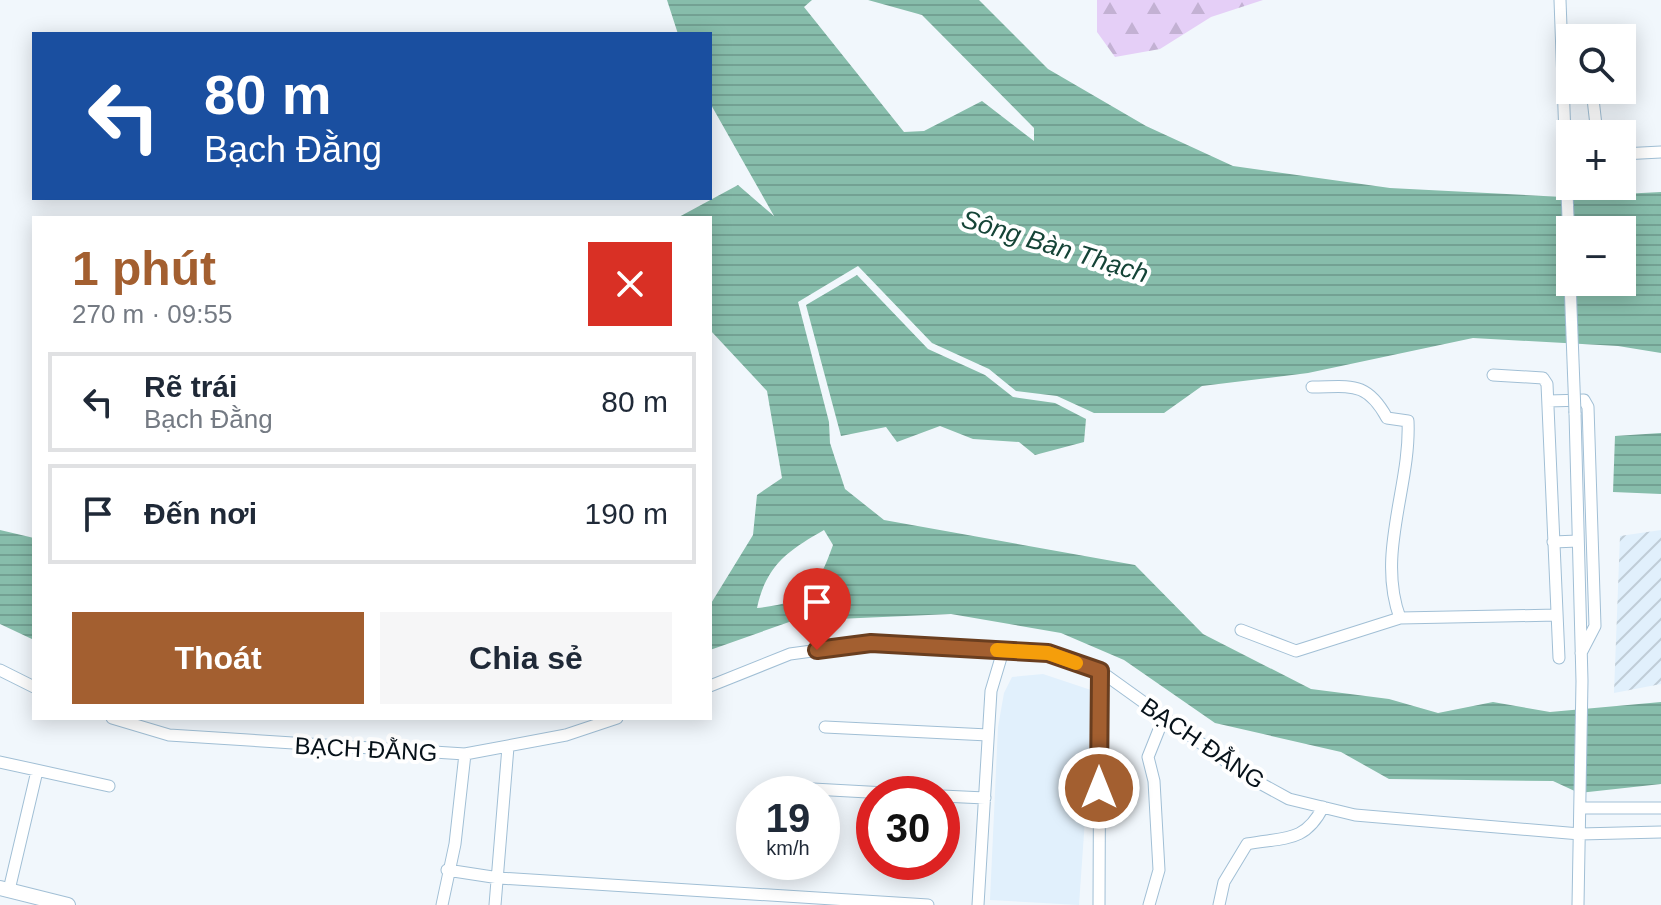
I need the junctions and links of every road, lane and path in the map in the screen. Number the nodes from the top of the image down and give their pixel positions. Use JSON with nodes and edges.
{"nodes":[{"id":1,"x":1560,"y":0,"type":"edge"},
{"id":2,"x":1563,"y":24,"type":"edge"},
{"id":3,"x":1566,"y":104,"type":"edge"},
{"id":4,"x":1661,"y":152,"type":"edge"},
{"id":5,"x":1636,"y":153,"type":"edge"},
{"id":6,"x":1568,"y":216,"type":"edge"},
{"id":7,"x":1571,"y":296,"type":"edge"},
{"id":8,"x":1493,"y":375,"type":"dead end"},
{"id":9,"x":1312,"y":387,"type":"dead end"},
{"id":10,"x":1548,"y":401,"type":"junction"},
{"id":11,"x":1578,"y":541,"type":"junction"},
{"id":12,"x":1553,"y":542,"type":"junction"},
{"id":13,"x":1557,"y":615,"type":"junction"},
{"id":14,"x":1400,"y":618,"type":"junction"},
{"id":15,"x":1241,"y":630,"type":"dead end"},
{"id":16,"x":1003,"y":651,"type":"junction"},
{"id":17,"x":1581,"y":654,"type":"junction"},
{"id":18,"x":1559,"y":658,"type":"dead end"},
{"id":19,"x":0,"y":670,"type":"edge"},
{"id":20,"x":1100,"y":671,"type":"junction"},
{"id":21,"x":712,"y":685,"type":"edge"},
{"id":22,"x":32,"y":686,"type":"edge"},
{"id":23,"x":1164,"y":717,"type":"junction"},
{"id":24,"x":119,"y":720,"type":"edge"},
{"id":25,"x":611,"y":720,"type":"edge"},
{"id":26,"x":825,"y":727,"type":"dead end"},
{"id":27,"x":988,"y":735,"type":"junction"},
{"id":28,"x":508,"y":747,"type":"junction"},
{"id":29,"x":465,"y":754,"type":"junction"},
{"id":30,"x":0,"y":762,"type":"edge"},
{"id":31,"x":37,"y":771,"type":"junction"},
{"id":32,"x":109,"y":786,"type":"dead end"},
{"id":33,"x":960,"y":797,"type":"edge"},
{"id":34,"x":985,"y":798,"type":"junction"},
{"id":35,"x":1583,"y":805,"type":"junction"},
{"id":36,"x":1323,"y":807,"type":"junction"},
{"id":37,"x":1661,"y":808,"type":"edge"},
{"id":38,"x":1661,"y":832,"type":"edge"},
{"id":39,"x":1580,"y":834,"type":"junction"},
{"id":40,"x":447,"y":870,"type":"junction"},
{"id":41,"x":499,"y":878,"type":"junction"},
{"id":42,"x":5,"y":889,"type":"edge"},
{"id":43,"x":31,"y":900,"type":"edge"},
{"id":44,"x":800,"y":901,"type":"edge"},
{"id":45,"x":68,"y":905,"type":"edge"},
{"id":46,"x":442,"y":905,"type":"edge"},
{"id":47,"x":495,"y":905,"type":"edge"},
{"id":48,"x":928,"y":905,"type":"edge"},
{"id":49,"x":978,"y":905,"type":"edge"},
{"id":50,"x":1099,"y":905,"type":"edge"},
{"id":51,"x":1149,"y":905,"type":"edge"},
{"id":52,"x":1219,"y":905,"type":"edge"},
{"id":53,"x":1578,"y":905,"type":"edge"}],
"edges":[{"from":1,"to":2,"type":"street"},
{"from":3,"to":6,"type":"street"},
{"from":4,"to":5,"type":"street"},
{"from":7,"to":11,"type":"street","bridge":true},
{"from":8,"to":10,"type":"street"},
{"from":9,"to":14,"type":"street"},
{"from":10,"to":12,"type":"street"},
{"from":10,"to":17,"type":"street"},
{"from":11,"to":12,"type":"street"},
{"from":11,"to":17,"type":"street"},
{"from":12,"to":13,"type":"street"},
{"from":13,"to":14,"type":"street"},
{"from":13,"to":18,"type":"street"},
{"from":14,"to":15,"type":"street"},
{"from":16,"to":20,"type":"street","name":"BẠCH ĐẰNG"},
{"from":16,"to":21,"type":"street","name":"BẠCH ĐẰNG"},
{"from":16,"to":27,"type":"street"},
{"from":17,"to":35,"type":"street"},
{"from":19,"to":22,"type":"street"},
{"from":20,"to":23,"type":"street","name":"BẠCH ĐẰNG"},
{"from":20,"to":50,"type":"street"},
{"from":23,"to":36,"type":"street","name":"BẠCH ĐẰNG"},
{"from":23,"to":51,"type":"street"},
{"from":24,"to":29,"type":"street","name":"BẠCH ĐẰNG"},
{"from":25,"to":28,"type":"street","name":"BẠCH ĐẰNG"},
{"from":26,"to":27,"type":"street"},
{"from":27,"to":34,"type":"street"},
{"from":28,"to":29,"type":"street","name":"BẠCH ĐẰNG"},
{"from":28,"to":41,"type":"street"},
{"from":29,"to":40,"type":"street"},
{"from":30,"to":31,"type":"street"},
{"from":31,"to":32,"type":"street"},
{"from":31,"to":42,"type":"street"},
{"from":33,"to":34,"type":"street"},
{"from":34,"to":49,"type":"street"},
{"from":35,"to":37,"type":"street"},
{"from":35,"to":39,"type":"street"},
{"from":36,"to":39,"type":"street","name":"BẠCH ĐẰNG"},
{"from":36,"to":52,"type":"street"},
{"from":38,"to":39,"type":"street","name":"BẠCH ĐẰNG"},
{"from":39,"to":53,"type":"street"},
{"from":40,"to":41,"type":"street"},
{"from":40,"to":46,"type":"street"},
{"from":41,"to":44,"type":"street"},
{"from":41,"to":47,"type":"street"},
{"from":42,"to":43,"type":"main road"},
{"from":43,"to":45,"type":"main road"},
{"from":44,"to":48,"type":"street"}]}
